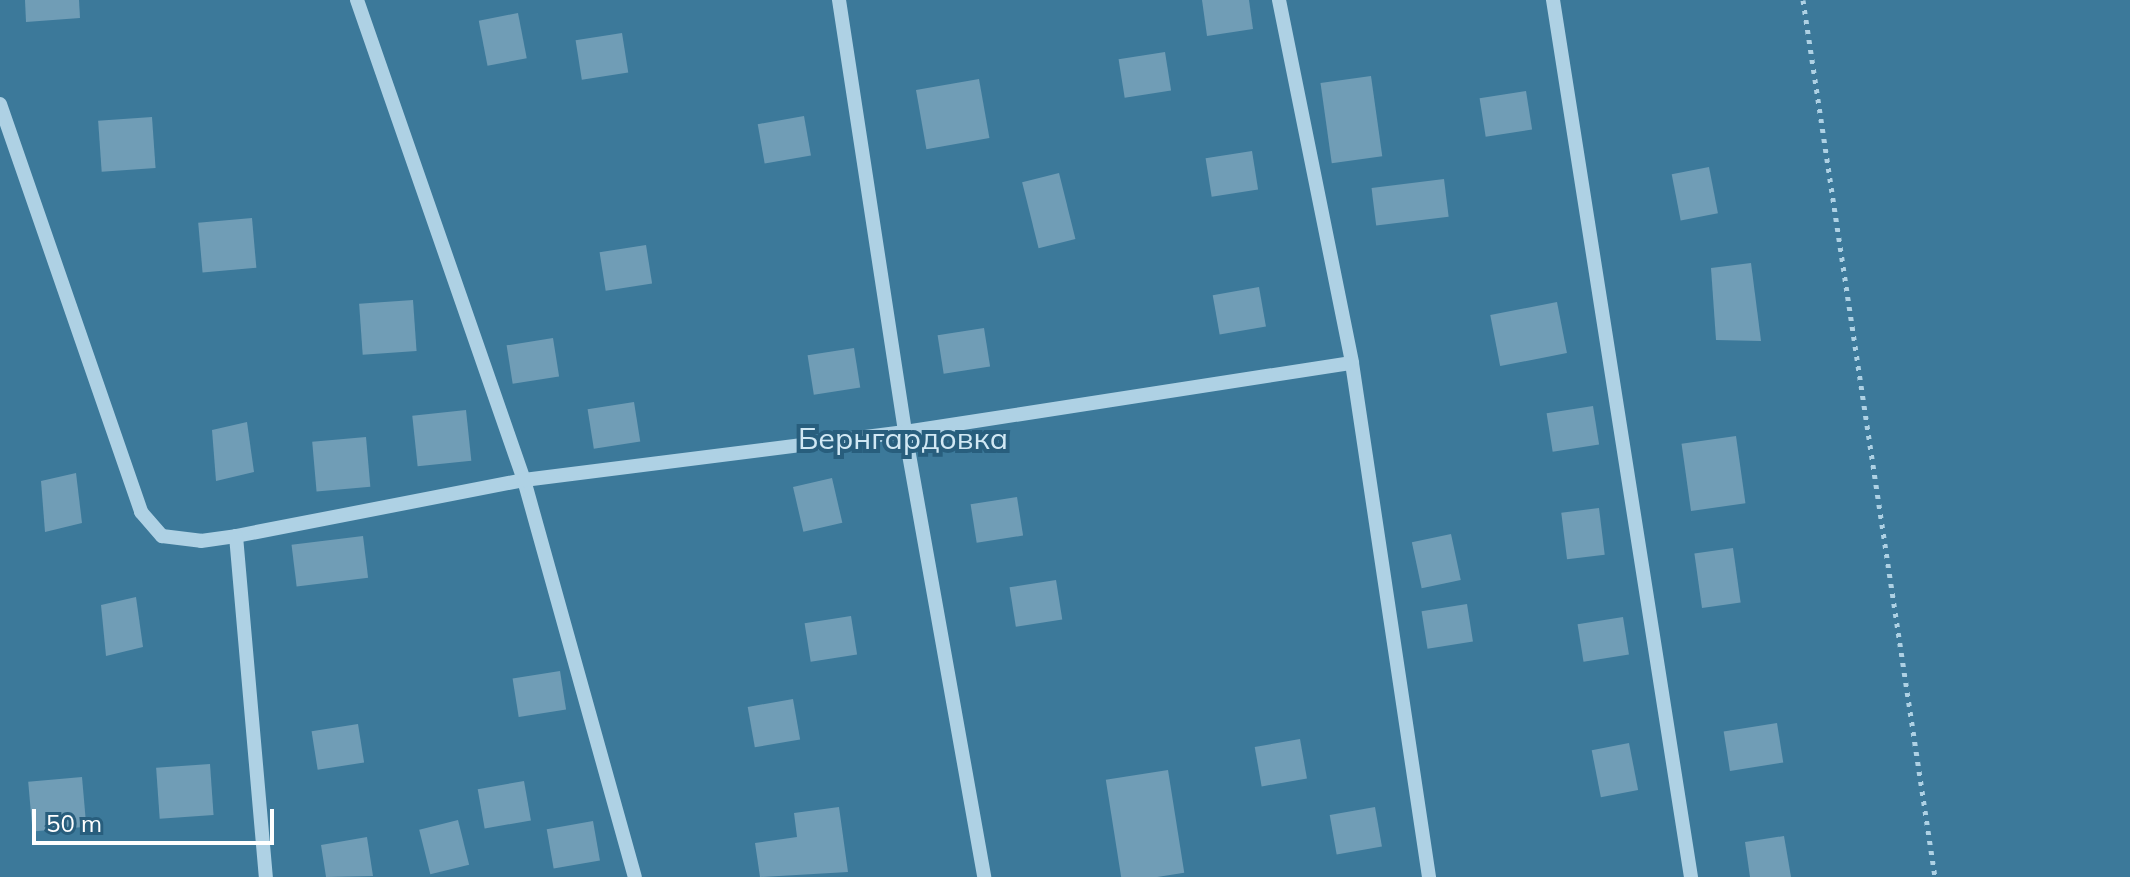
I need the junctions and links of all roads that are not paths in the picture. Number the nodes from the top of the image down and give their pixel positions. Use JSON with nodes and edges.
{"nodes":[{"id":1,"x":357,"y":0,"type":"edge"},
{"id":2,"x":839,"y":0,"type":"edge"},
{"id":3,"x":1279,"y":0,"type":"edge"},
{"id":4,"x":1553,"y":0,"type":"edge"},
{"id":5,"x":0,"y":104,"type":"edge"},
{"id":6,"x":1352,"y":363,"type":"junction"},
{"id":7,"x":905,"y":432,"type":"junction"},
{"id":8,"x":524,"y":480,"type":"junction"},
{"id":9,"x":236,"y":536,"type":"junction"},
{"id":10,"x":266,"y":877,"type":"edge"},
{"id":11,"x":635,"y":877,"type":"edge"},
{"id":12,"x":984,"y":877,"type":"edge"},
{"id":13,"x":1429,"y":877,"type":"edge"},
{"id":14,"x":1691,"y":877,"type":"edge"}],
"edges":[{"from":1,"to":8,"type":"street"},
{"from":2,"to":7,"type":"street"},
{"from":3,"to":6,"type":"street"},
{"from":4,"to":14,"type":"street"},
{"from":5,"to":9,"type":"street"},
{"from":6,"to":7,"type":"street"},
{"from":6,"to":13,"type":"street"},
{"from":7,"to":8,"type":"street"},
{"from":7,"to":12,"type":"street"},
{"from":8,"to":9,"type":"street"},
{"from":8,"to":11,"type":"street"},
{"from":9,"to":10,"type":"street"}]}
